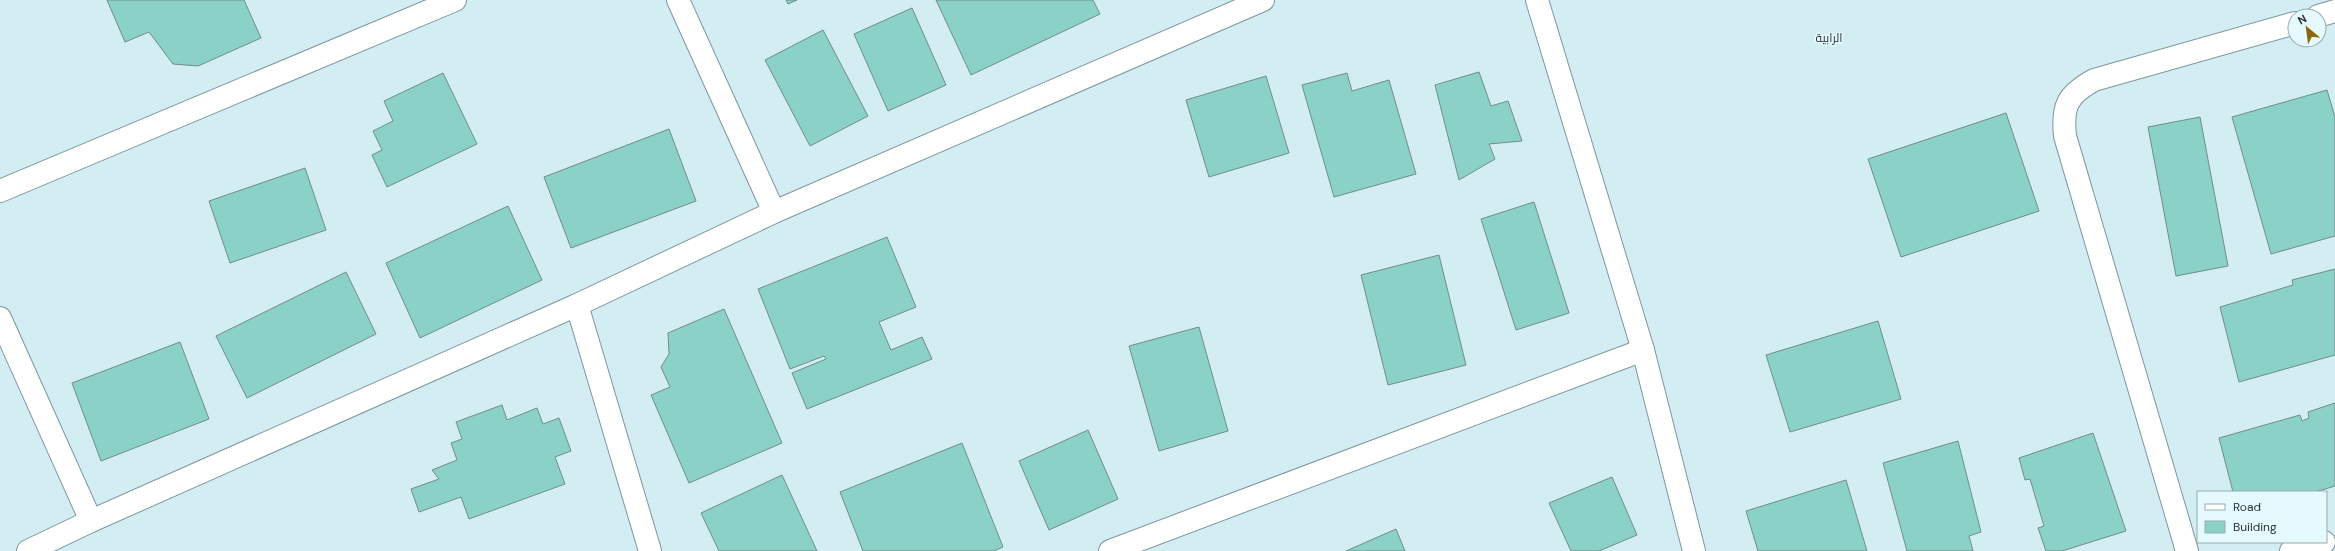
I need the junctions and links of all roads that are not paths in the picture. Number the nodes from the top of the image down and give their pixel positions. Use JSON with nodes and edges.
{"nodes":[{"id":1,"x":455,"y":0,"type":"edge"},
{"id":2,"x":678,"y":0,"type":"edge"},
{"id":3,"x":1263,"y":0,"type":"edge"},
{"id":4,"x":1536,"y":0,"type":"edge"},
{"id":5,"x":2287,"y":25,"type":"edge"},
{"id":6,"x":0,"y":192,"type":"edge"},
{"id":7,"x":774,"y":212,"type":"junction"},
{"id":8,"x":577,"y":305,"type":"junction"},
{"id":9,"x":0,"y":318,"type":"edge"},
{"id":10,"x":1643,"y":350,"type":"junction"},
{"id":11,"x":91,"y":521,"type":"junction"},
{"id":12,"x":2321,"y":543,"type":"edge"},
{"id":13,"x":28,"y":551,"type":"edge"},
{"id":14,"x":650,"y":551,"type":"edge"},
{"id":15,"x":1110,"y":551,"type":"edge"},
{"id":16,"x":1694,"y":551,"type":"edge"},
{"id":17,"x":2187,"y":551,"type":"edge"},
{"id":18,"x":2292,"y":551,"type":"edge"}],
"edges":[{"from":1,"to":6,"type":"street"},
{"from":2,"to":7,"type":"street"},
{"from":3,"to":7,"type":"street"},
{"from":4,"to":10,"type":"street"},
{"from":5,"to":17,"type":"street"},
{"from":7,"to":8,"type":"street"},
{"from":8,"to":11,"type":"street"},
{"from":8,"to":14,"type":"street"},
{"from":9,"to":11,"type":"street"},
{"from":10,"to":15,"type":"street"},
{"from":10,"to":16,"type":"street"},
{"from":11,"to":13,"type":"street"},
{"from":12,"to":18,"type":"street"}]}
